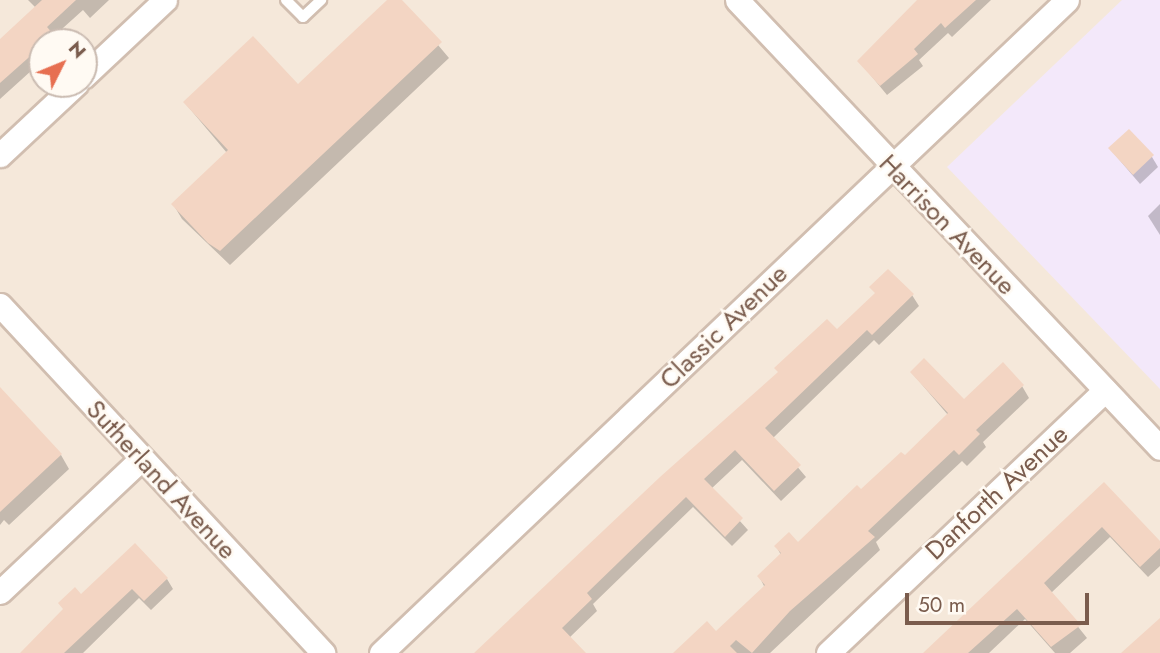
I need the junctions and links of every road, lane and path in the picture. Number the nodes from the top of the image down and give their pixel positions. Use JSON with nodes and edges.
{"nodes":[{"id":1,"x":165,"y":0,"type":"edge"},
{"id":2,"x":286,"y":0,"type":"edge"},
{"id":3,"x":321,"y":0,"type":"edge"},
{"id":4,"x":737,"y":0,"type":"edge"},
{"id":5,"x":1067,"y":0,"type":"edge"},
{"id":6,"x":98,"y":63,"type":"edge"},
{"id":7,"x":61,"y":98,"type":"edge"},
{"id":8,"x":0,"y":155,"type":"edge"},
{"id":9,"x":892,"y":167,"type":"junction"},
{"id":10,"x":0,"y":305,"type":"edge"},
{"id":11,"x":1105,"y":390,"type":"junction"},
{"id":12,"x":1160,"y":448,"type":"edge"},
{"id":13,"x":141,"y":459,"type":"junction"},
{"id":14,"x":0,"y":592,"type":"edge"},
{"id":15,"x":323,"y":653,"type":"edge"},
{"id":16,"x":381,"y":653,"type":"edge"},
{"id":17,"x":828,"y":653,"type":"edge"}],
"edges":[{"from":1,"to":6,"type":"street"},
{"from":2,"to":3,"type":"lane"},
{"from":4,"to":9,"type":"street","name":"Harrison Avenue"},
{"from":5,"to":9,"type":"street","name":"Classic Avenue"},
{"from":7,"to":8,"type":"street"},
{"from":9,"to":11,"type":"street","name":"Harrison Avenue"},
{"from":9,"to":16,"type":"street","name":"Classic Avenue"},
{"from":10,"to":13,"type":"street","name":"Sutherland Avenue"},
{"from":11,"to":12,"type":"street","name":"Harrison Avenue"},
{"from":11,"to":17,"type":"street","name":"Danforth Avenue"},
{"from":13,"to":14,"type":"street"},
{"from":13,"to":15,"type":"street","name":"Sutherland Avenue"}]}
